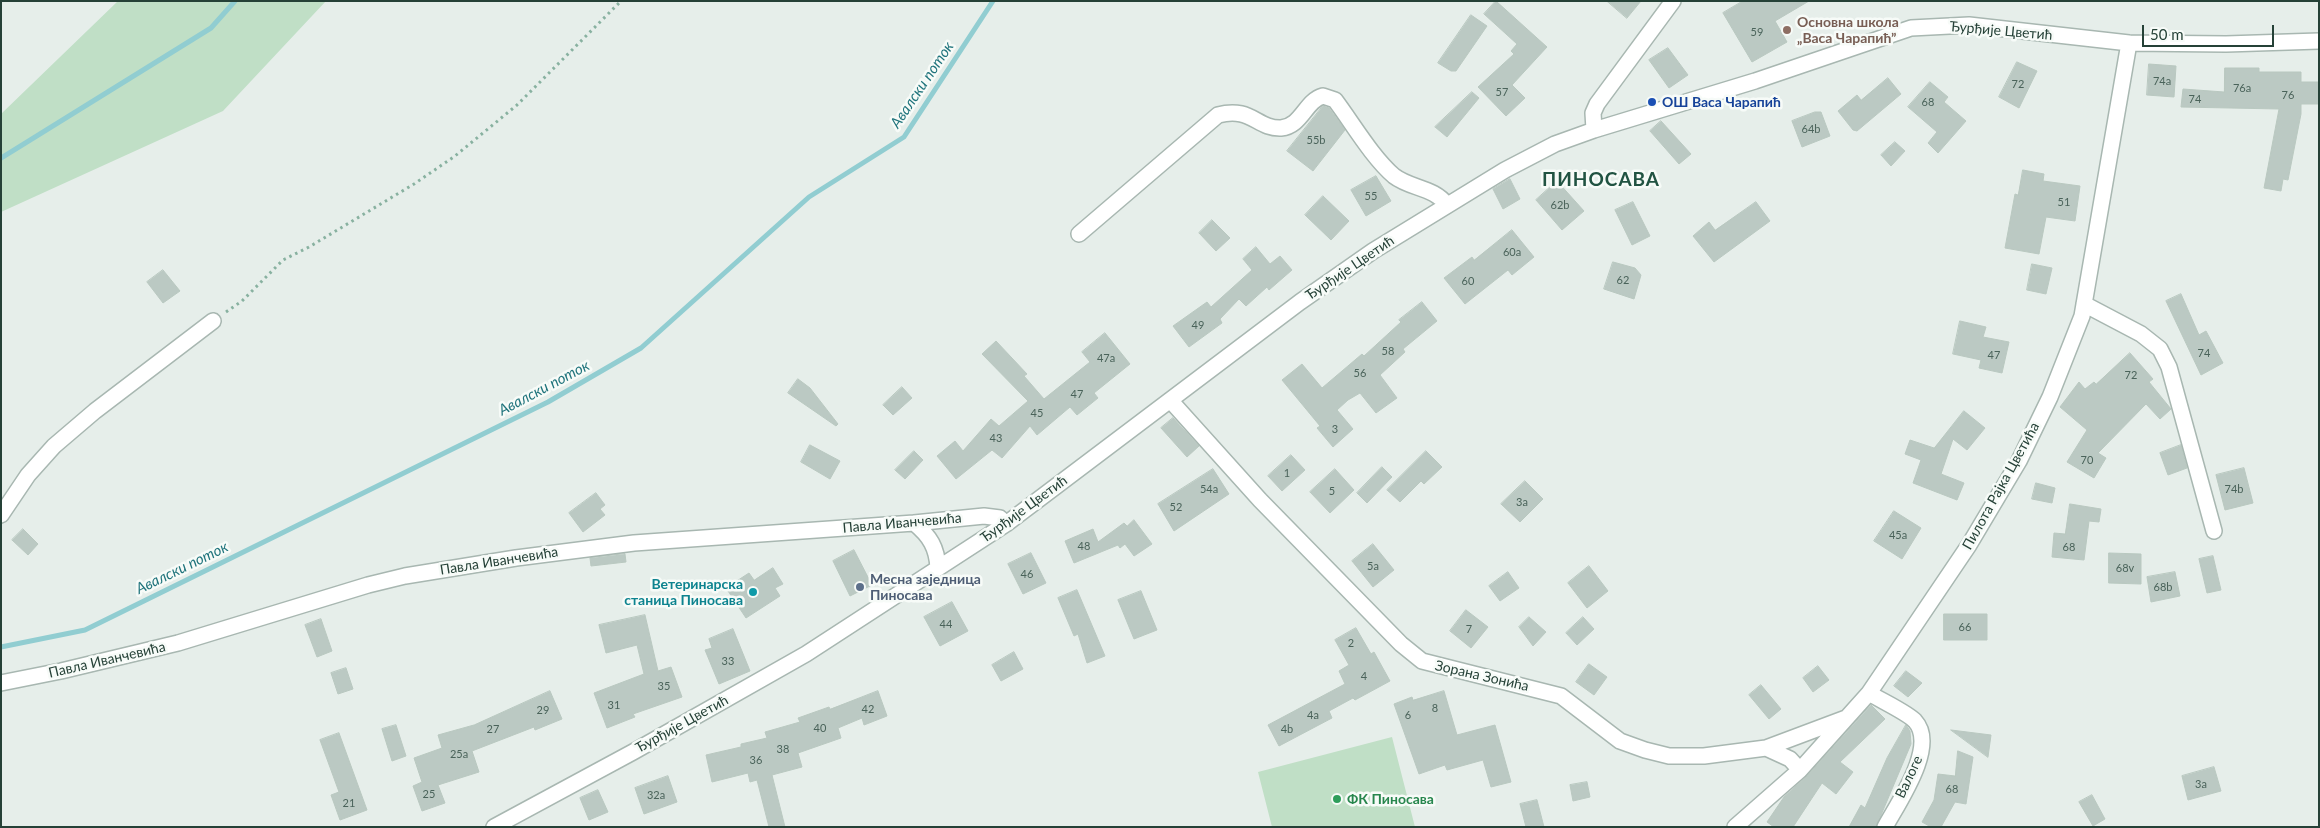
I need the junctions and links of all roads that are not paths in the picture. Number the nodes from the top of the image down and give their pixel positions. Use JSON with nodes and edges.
{"nodes":[{"id":1,"x":1673,"y":1,"type":"edge"},
{"id":2,"x":2319,"y":41,"type":"edge"},
{"id":3,"x":2129,"y":43,"type":"junction"},
{"id":4,"x":1594,"y":130,"type":"junction"},
{"id":5,"x":1447,"y":205,"type":"junction"},
{"id":6,"x":1079,"y":234,"type":"dead end"},
{"id":7,"x":2084,"y":304,"type":"junction"},
{"id":8,"x":213,"y":320,"type":"road end"},
{"id":9,"x":1170,"y":400,"type":"junction"},
{"id":10,"x":1,"y":515,"type":"edge"},
{"id":11,"x":914,"y":523,"type":"junction"},
{"id":12,"x":1006,"y":524,"type":"junction"},
{"id":13,"x":2214,"y":531,"type":"dead end"},
{"id":14,"x":938,"y":568,"type":"junction"},
{"id":15,"x":1,"y":683,"type":"edge"},
{"id":16,"x":1869,"y":693,"type":"junction"},
{"id":17,"x":1850,"y":717,"type":"junction"},
{"id":18,"x":1766,"y":748,"type":"junction"},
{"id":19,"x":1800,"y":770,"type":"junction"},
{"id":20,"x":494,"y":827,"type":"edge"},
{"id":21,"x":1735,"y":827,"type":"edge"},
{"id":22,"x":1885,"y":827,"type":"edge"}],
"edges":[{"from":1,"to":4,"type":"street"},
{"from":2,"to":3,"type":"street","name":"Ђурђије Цветић"},
{"from":3,"to":4,"type":"street","name":"Ђурђије Цветић"},
{"from":3,"to":7,"type":"street","name":"Пилота Рајка Цветића"},
{"from":4,"to":5,"type":"street","name":"Ђурђије Цветић"},
{"from":5,"to":6,"type":"street"},
{"from":5,"to":9,"type":"street","name":"Ђурђије Цветић"},
{"from":7,"to":13,"type":"street"},
{"from":7,"to":16,"type":"street","name":"Пилота Рајка Цветића"},
{"from":8,"to":10,"type":"street"},
{"from":9,"to":12,"type":"street","name":"Ђурђије Цветић"},
{"from":9,"to":18,"type":"street","name":"Зорана Зонића"},
{"from":11,"to":12,"type":"street","name":"Павла Иванчевића"},
{"from":11,"to":14,"type":"street"},
{"from":11,"to":15,"type":"street","name":"Павла Иванчевића"},
{"from":12,"to":14,"type":"street","name":"Ђурђије Цветић"},
{"from":14,"to":20,"type":"street","name":"Ђурђије Цветић"},
{"from":16,"to":17,"type":"street","name":"Пилота Рајка Цветића"},
{"from":16,"to":22,"type":"street","name":"Валоге"},
{"from":17,"to":18,"type":"street","name":"Зорана Зонића"},
{"from":17,"to":19,"type":"street","name":"Пилота Рајка Цветића"},
{"from":18,"to":19,"type":"street"},
{"from":19,"to":21,"type":"street","name":"Пилота Рајка Цветића"}]}
